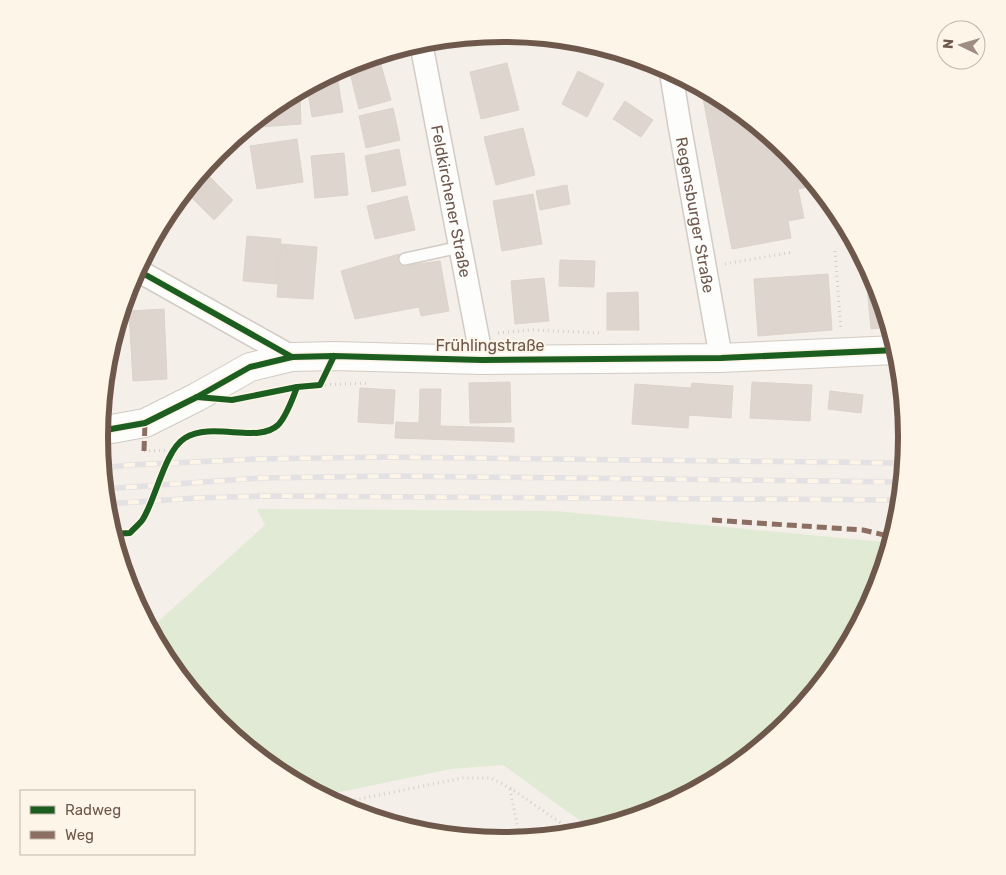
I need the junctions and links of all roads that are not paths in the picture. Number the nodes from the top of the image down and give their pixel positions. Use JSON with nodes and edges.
{"nodes":[{"id":1,"x":422,"y":51,"type":"edge"},
{"id":2,"x":672,"y":81,"type":"edge"},
{"id":3,"x":460,"y":247,"type":"junction"},
{"id":4,"x":405,"y":259,"type":"dead end"},
{"id":5,"x":144,"y":274,"type":"edge"},
{"id":6,"x":479,"y":347,"type":"junction"},
{"id":7,"x":888,"y":350,"type":"edge"},
{"id":8,"x":292,"y":357,"type":"junction"},
{"id":9,"x":721,"y":358,"type":"junction"},
{"id":10,"x":108,"y":430,"type":"edge"}],
"edges":[{"from":1,"to":3,"type":"street","name":"Feldkirchener Straße"},
{"from":2,"to":9,"type":"street","name":"Regensburger Straße"},
{"from":3,"to":4,"type":"lane"},
{"from":3,"to":6,"type":"street","name":"Feldkirchener Straße"},
{"from":5,"to":8,"type":"street"},
{"from":6,"to":8,"type":"street","name":"Frühlingstraße"},
{"from":6,"to":9,"type":"street","name":"Frühlingstraße"},
{"from":7,"to":9,"type":"street","name":"Frühlingstraße"},
{"from":8,"to":10,"type":"street","name":"Frühlingstraße"}]}
